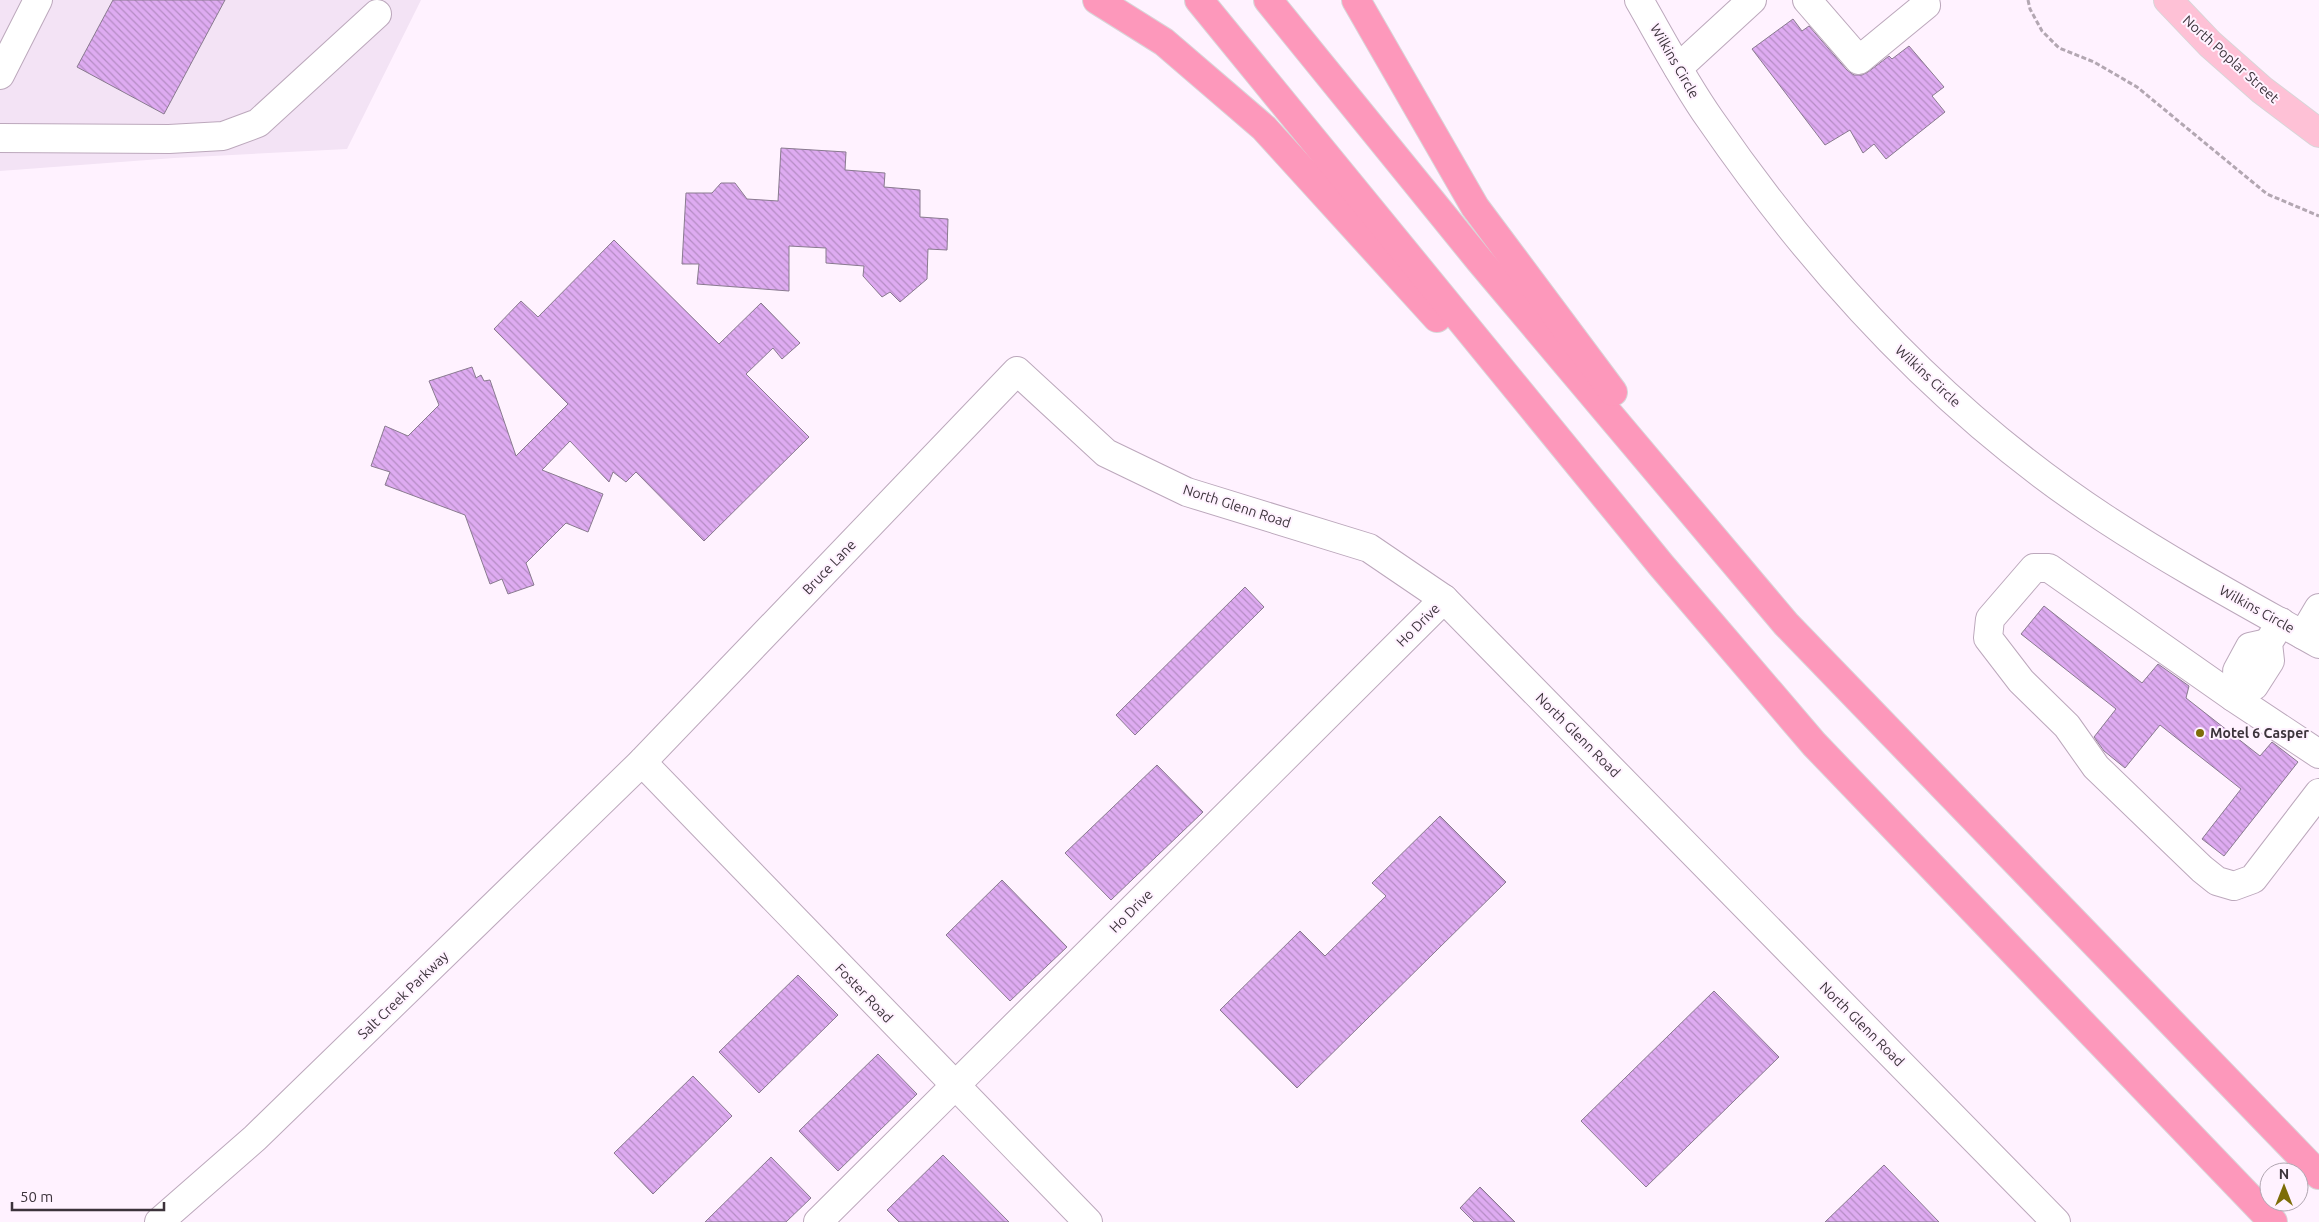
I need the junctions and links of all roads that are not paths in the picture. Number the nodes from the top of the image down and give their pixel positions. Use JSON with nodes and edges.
{"nodes":[{"id":1,"x":38,"y":0,"type":"edge"},
{"id":2,"x":1097,"y":0,"type":"edge"},
{"id":3,"x":1199,"y":0,"type":"edge"},
{"id":4,"x":1268,"y":0,"type":"edge"},
{"id":5,"x":1356,"y":0,"type":"edge"},
{"id":6,"x":1639,"y":0,"type":"edge"},
{"id":7,"x":1752,"y":0,"type":"edge"},
{"id":8,"x":1807,"y":0,"type":"edge"},
{"id":9,"x":1925,"y":0,"type":"edge"},
{"id":10,"x":2168,"y":0,"type":"edge"},
{"id":11,"x":377,"y":14,"type":"dead end"},
{"id":12,"x":1678,"y":68,"type":"junction"},
{"id":13,"x":0,"y":75,"type":"edge"},
{"id":14,"x":2319,"y":133,"type":"edge"},
{"id":15,"x":0,"y":138,"type":"edge"},
{"id":16,"x":1016,"y":372,"type":"joint"},
{"id":17,"x":1661,"y":565,"type":"junction"},
{"id":18,"x":1444,"y":599,"type":"junction"},
{"id":19,"x":2319,"y":608,"type":"edge"},
{"id":20,"x":1786,"y":624,"type":"junction"},
{"id":21,"x":2293,"y":636,"type":"edge"},
{"id":22,"x":2236,"y":693,"type":"junction"},
{"id":23,"x":2319,"y":754,"type":"edge"},
{"id":24,"x":642,"y":762,"type":"junction"},
{"id":25,"x":2319,"y":793,"type":"edge"},
{"id":26,"x":955,"y":1087,"type":"junction"},
{"id":27,"x":2319,"y":1175,"type":"edge"},
{"id":28,"x":159,"y":1222,"type":"edge"},
{"id":29,"x":818,"y":1222,"type":"edge"},
{"id":30,"x":1088,"y":1222,"type":"edge"},
{"id":31,"x":2056,"y":1222,"type":"edge"},
{"id":32,"x":2273,"y":1222,"type":"edge"}],
"edges":[{"from":1,"to":13,"type":"street"},
{"from":2,"to":17,"type":"highway"},
{"from":3,"to":17,"type":"highway"},
{"from":4,"to":20,"type":"highway"},
{"from":5,"to":20,"type":"highway"},
{"from":6,"to":12,"type":"street","name":"Wilkins Circle"},
{"from":7,"to":12,"type":"street"},
{"from":8,"to":9,"type":"street"},
{"from":10,"to":14,"type":"main road","name":"North Poplar Street"},
{"from":11,"to":15,"type":"street"},
{"from":12,"to":21,"type":"street","name":"Wilkins Circle"},
{"from":16,"to":18,"type":"street","name":"North Glenn Road"},
{"from":16,"to":24,"type":"street","name":"Bruce Lane"},
{"from":17,"to":32,"type":"highway"},
{"from":18,"to":26,"type":"street","name":"Ho Drive"},
{"from":18,"to":31,"type":"street","name":"North Glenn Road"},
{"from":19,"to":21,"type":"street"},
{"from":20,"to":27,"type":"highway"},
{"from":21,"to":22,"type":"street"},
{"from":22,"to":23,"type":"street"},
{"from":22,"to":25,"type":"street"},
{"from":24,"to":26,"type":"street","name":"Foster Road"},
{"from":24,"to":28,"type":"street","name":"Salt Creek Parkway"},
{"from":26,"to":29,"type":"street","name":"Ho Drive"},
{"from":26,"to":30,"type":"street","name":"Foster Road"}]}
